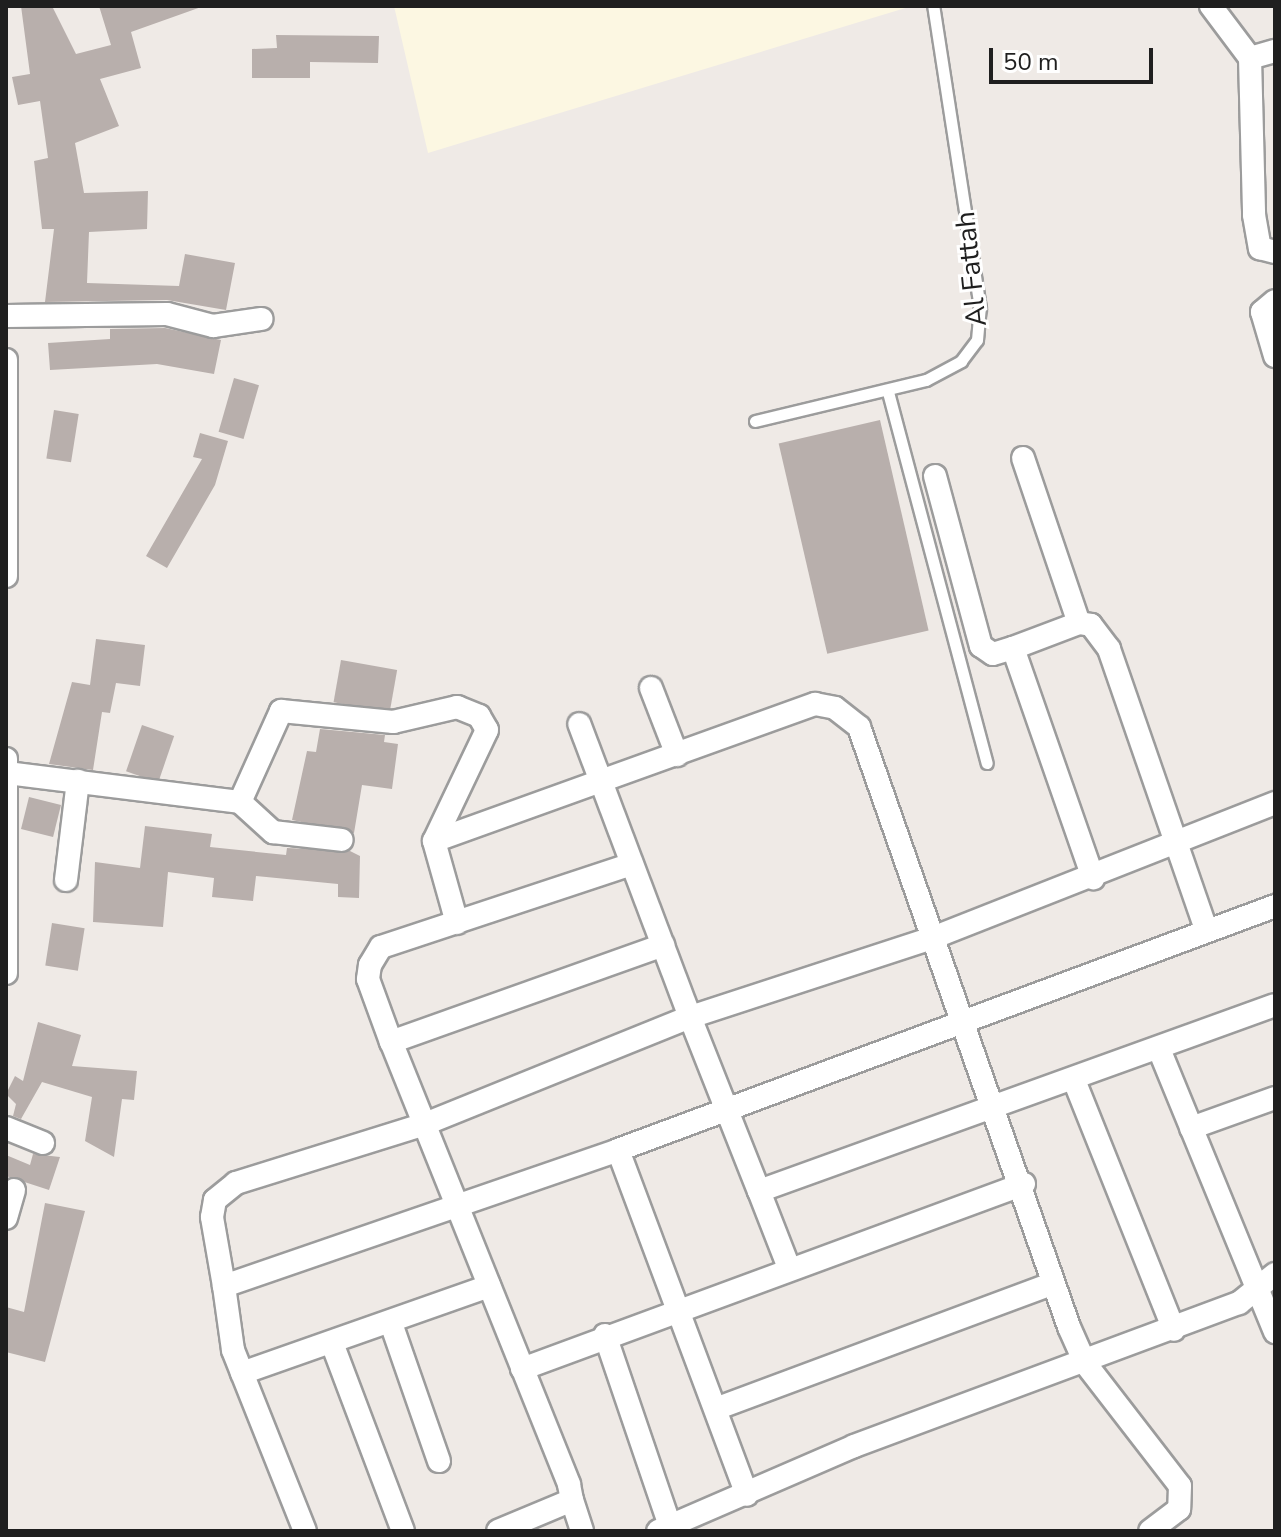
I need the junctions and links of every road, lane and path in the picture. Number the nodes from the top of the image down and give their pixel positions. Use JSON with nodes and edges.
{"nodes":[{"id":1,"x":933,"y":6,"type":"edge"},
{"id":2,"x":1211,"y":6,"type":"edge"},
{"id":3,"x":1275,"y":51,"type":"edge"},
{"id":4,"x":1250,"y":58,"type":"junction"},
{"id":5,"x":1275,"y":252,"type":"edge"},
{"id":6,"x":1275,"y":301,"type":"edge"},
{"id":7,"x":6,"y":316,"type":"edge"},
{"id":8,"x":261,"y":319,"type":"dead end"},
{"id":9,"x":1275,"y":356,"type":"edge"},
{"id":10,"x":6,"y":360,"type":"edge"},
{"id":11,"x":888,"y":392,"type":"junction"},
{"id":12,"x":755,"y":421,"type":"dead end"},
{"id":13,"x":1023,"y":458,"type":"dead end"},
{"id":14,"x":935,"y":476,"type":"dead end"},
{"id":15,"x":6,"y":576,"type":"edge"},
{"id":16,"x":1079,"y":623,"type":"junction"},
{"id":17,"x":1013,"y":648,"type":"junction"},
{"id":18,"x":651,"y":688,"type":"dead end"},
{"id":19,"x":579,"y":724,"type":"dead end"},
{"id":20,"x":677,"y":755,"type":"junction"},
{"id":21,"x":987,"y":763,"type":"dead end"},
{"id":22,"x":7,"y":766,"type":"edge"},
{"id":23,"x":78,"y":781,"type":"junction"},
{"id":24,"x":596,"y":785,"type":"junction"},
{"id":25,"x":240,"y":802,"type":"junction"},
{"id":26,"x":1275,"y":803,"type":"edge"},
{"id":27,"x":342,"y":840,"type":"dead end"},
{"id":28,"x":434,"y":841,"type":"junction"},
{"id":29,"x":1178,"y":843,"type":"junction"},
{"id":30,"x":632,"y":864,"type":"junction"},
{"id":31,"x":1093,"y":878,"type":"junction"},
{"id":32,"x":66,"y":880,"type":"dead end"},
{"id":33,"x":1275,"y":906,"type":"edge"},
{"id":34,"x":457,"y":923,"type":"junction"},
{"id":35,"x":1206,"y":929,"type":"junction"},
{"id":36,"x":929,"y":939,"type":"junction"},
{"id":37,"x":663,"y":945,"type":"junction"},
{"id":38,"x":6,"y":973,"type":"edge"},
{"id":39,"x":1275,"y":1005,"type":"edge"},
{"id":40,"x":690,"y":1017,"type":"junction"},
{"id":41,"x":965,"y":1023,"type":"junction"},
{"id":42,"x":391,"y":1042,"type":"junction"},
{"id":43,"x":1159,"y":1049,"type":"junction"},
{"id":44,"x":1074,"y":1080,"type":"junction"},
{"id":45,"x":1275,"y":1098,"type":"edge"},
{"id":46,"x":995,"y":1107,"type":"junction"},
{"id":47,"x":724,"y":1108,"type":"junction"},
{"id":48,"x":425,"y":1124,"type":"junction"},
{"id":49,"x":6,"y":1128,"type":"edge"},
{"id":50,"x":1191,"y":1128,"type":"junction"},
{"id":51,"x":43,"y":1143,"type":"dead end"},
{"id":52,"x":618,"y":1150,"type":"junction"},
{"id":53,"x":1024,"y":1184,"type":"junction"},
{"id":54,"x":14,"y":1190,"type":"dead end"},
{"id":55,"x":759,"y":1191,"type":"junction"},
{"id":56,"x":458,"y":1202,"type":"junction"},
{"id":57,"x":6,"y":1218,"type":"edge"},
{"id":58,"x":789,"y":1268,"type":"junction"},
{"id":59,"x":1275,"y":1274,"type":"edge"},
{"id":60,"x":1052,"y":1284,"type":"junction"},
{"id":61,"x":224,"y":1286,"type":"junction"},
{"id":62,"x":489,"y":1286,"type":"junction"},
{"id":63,"x":1255,"y":1294,"type":"junction"},
{"id":64,"x":682,"y":1311,"type":"junction"},
{"id":65,"x":392,"y":1326,"type":"junction"},
{"id":66,"x":1174,"y":1330,"type":"junction"},
{"id":67,"x":1275,"y":1332,"type":"edge"},
{"id":68,"x":605,"y":1335,"type":"junction"},
{"id":69,"x":332,"y":1343,"type":"junction"},
{"id":70,"x":1085,"y":1363,"type":"junction"},
{"id":71,"x":522,"y":1369,"type":"junction"},
{"id":72,"x":242,"y":1373,"type":"junction"},
{"id":73,"x":718,"y":1408,"type":"junction"},
{"id":74,"x":439,"y":1461,"type":"dead end"},
{"id":75,"x":747,"y":1495,"type":"junction"},
{"id":76,"x":572,"y":1500,"type":"junction"},
{"id":77,"x":664,"y":1528,"type":"edge"},
{"id":78,"x":305,"y":1531,"type":"edge"},
{"id":79,"x":403,"y":1531,"type":"edge"},
{"id":80,"x":498,"y":1531,"type":"edge"},
{"id":81,"x":582,"y":1531,"type":"edge"},
{"id":82,"x":1150,"y":1531,"type":"edge"}],
"edges":[{"from":1,"to":11,"type":"lane","name":"Al Fattah"},
{"from":2,"to":4,"type":"street"},
{"from":3,"to":4,"type":"street"},
{"from":4,"to":5,"type":"street"},
{"from":6,"to":9,"type":"street"},
{"from":7,"to":8,"type":"street"},
{"from":10,"to":15,"type":"street"},
{"from":11,"to":12,"type":"lane","name":"Al Fattah"},
{"from":11,"to":21,"type":"lane"},
{"from":13,"to":16,"type":"street"},
{"from":14,"to":17,"type":"street"},
{"from":16,"to":17,"type":"street"},
{"from":16,"to":29,"type":"street"},
{"from":17,"to":31,"type":"street"},
{"from":18,"to":20,"type":"street"},
{"from":19,"to":24,"type":"street"},
{"from":20,"to":24,"type":"street"},
{"from":20,"to":36,"type":"street"},
{"from":22,"to":23,"type":"street"},
{"from":22,"to":38,"type":"street"},
{"from":23,"to":25,"type":"street"},
{"from":23,"to":32,"type":"street"},
{"from":24,"to":28,"type":"street"},
{"from":24,"to":30,"type":"street"},
{"from":25,"to":27,"type":"street"},
{"from":25,"to":28,"type":"street"},
{"from":26,"to":29,"type":"street"},
{"from":28,"to":34,"type":"street"},
{"from":29,"to":31,"type":"street"},
{"from":29,"to":35,"type":"street"},
{"from":30,"to":34,"type":"street"},
{"from":30,"to":37,"type":"street"},
{"from":31,"to":36,"type":"street"},
{"from":33,"to":35,"type":"street"},
{"from":34,"to":42,"type":"street"},
{"from":35,"to":41,"type":"street"},
{"from":36,"to":40,"type":"street"},
{"from":36,"to":41,"type":"street"},
{"from":37,"to":40,"type":"street"},
{"from":37,"to":42,"type":"street"},
{"from":39,"to":43,"type":"street"},
{"from":40,"to":47,"type":"street"},
{"from":40,"to":48,"type":"street"},
{"from":41,"to":46,"type":"street"},
{"from":41,"to":47,"type":"street"},
{"from":42,"to":48,"type":"street"},
{"from":43,"to":44,"type":"street"},
{"from":43,"to":50,"type":"street"},
{"from":44,"to":46,"type":"street"},
{"from":44,"to":66,"type":"street"},
{"from":45,"to":50,"type":"street"},
{"from":46,"to":53,"type":"street"},
{"from":46,"to":55,"type":"street"},
{"from":47,"to":52,"type":"street"},
{"from":47,"to":55,"type":"street"},
{"from":48,"to":56,"type":"street"},
{"from":48,"to":61,"type":"street"},
{"from":49,"to":51,"type":"street"},
{"from":50,"to":63,"type":"street"},
{"from":52,"to":56,"type":"street"},
{"from":52,"to":64,"type":"street"},
{"from":53,"to":58,"type":"street"},
{"from":53,"to":60,"type":"street"},
{"from":54,"to":57,"type":"street"},
{"from":55,"to":58,"type":"street"},
{"from":56,"to":61,"type":"street"},
{"from":56,"to":62,"type":"street"},
{"from":58,"to":64,"type":"street"},
{"from":59,"to":63,"type":"street"},
{"from":60,"to":70,"type":"street"},
{"from":60,"to":73,"type":"street"},
{"from":61,"to":72,"type":"street"},
{"from":62,"to":65,"type":"street"},
{"from":62,"to":71,"type":"street"},
{"from":63,"to":66,"type":"street"},
{"from":63,"to":67,"type":"street"},
{"from":64,"to":68,"type":"street"},
{"from":64,"to":73,"type":"street"},
{"from":65,"to":69,"type":"street"},
{"from":65,"to":74,"type":"street"},
{"from":66,"to":70,"type":"street"},
{"from":68,"to":71,"type":"street"},
{"from":68,"to":77,"type":"street"},
{"from":69,"to":72,"type":"street"},
{"from":69,"to":79,"type":"street"},
{"from":70,"to":75,"type":"street"},
{"from":70,"to":82,"type":"street"},
{"from":71,"to":76,"type":"street"},
{"from":72,"to":78,"type":"street"},
{"from":73,"to":75,"type":"street"},
{"from":75,"to":77,"type":"street"},
{"from":76,"to":80,"type":"street"},
{"from":76,"to":81,"type":"street"}]}
